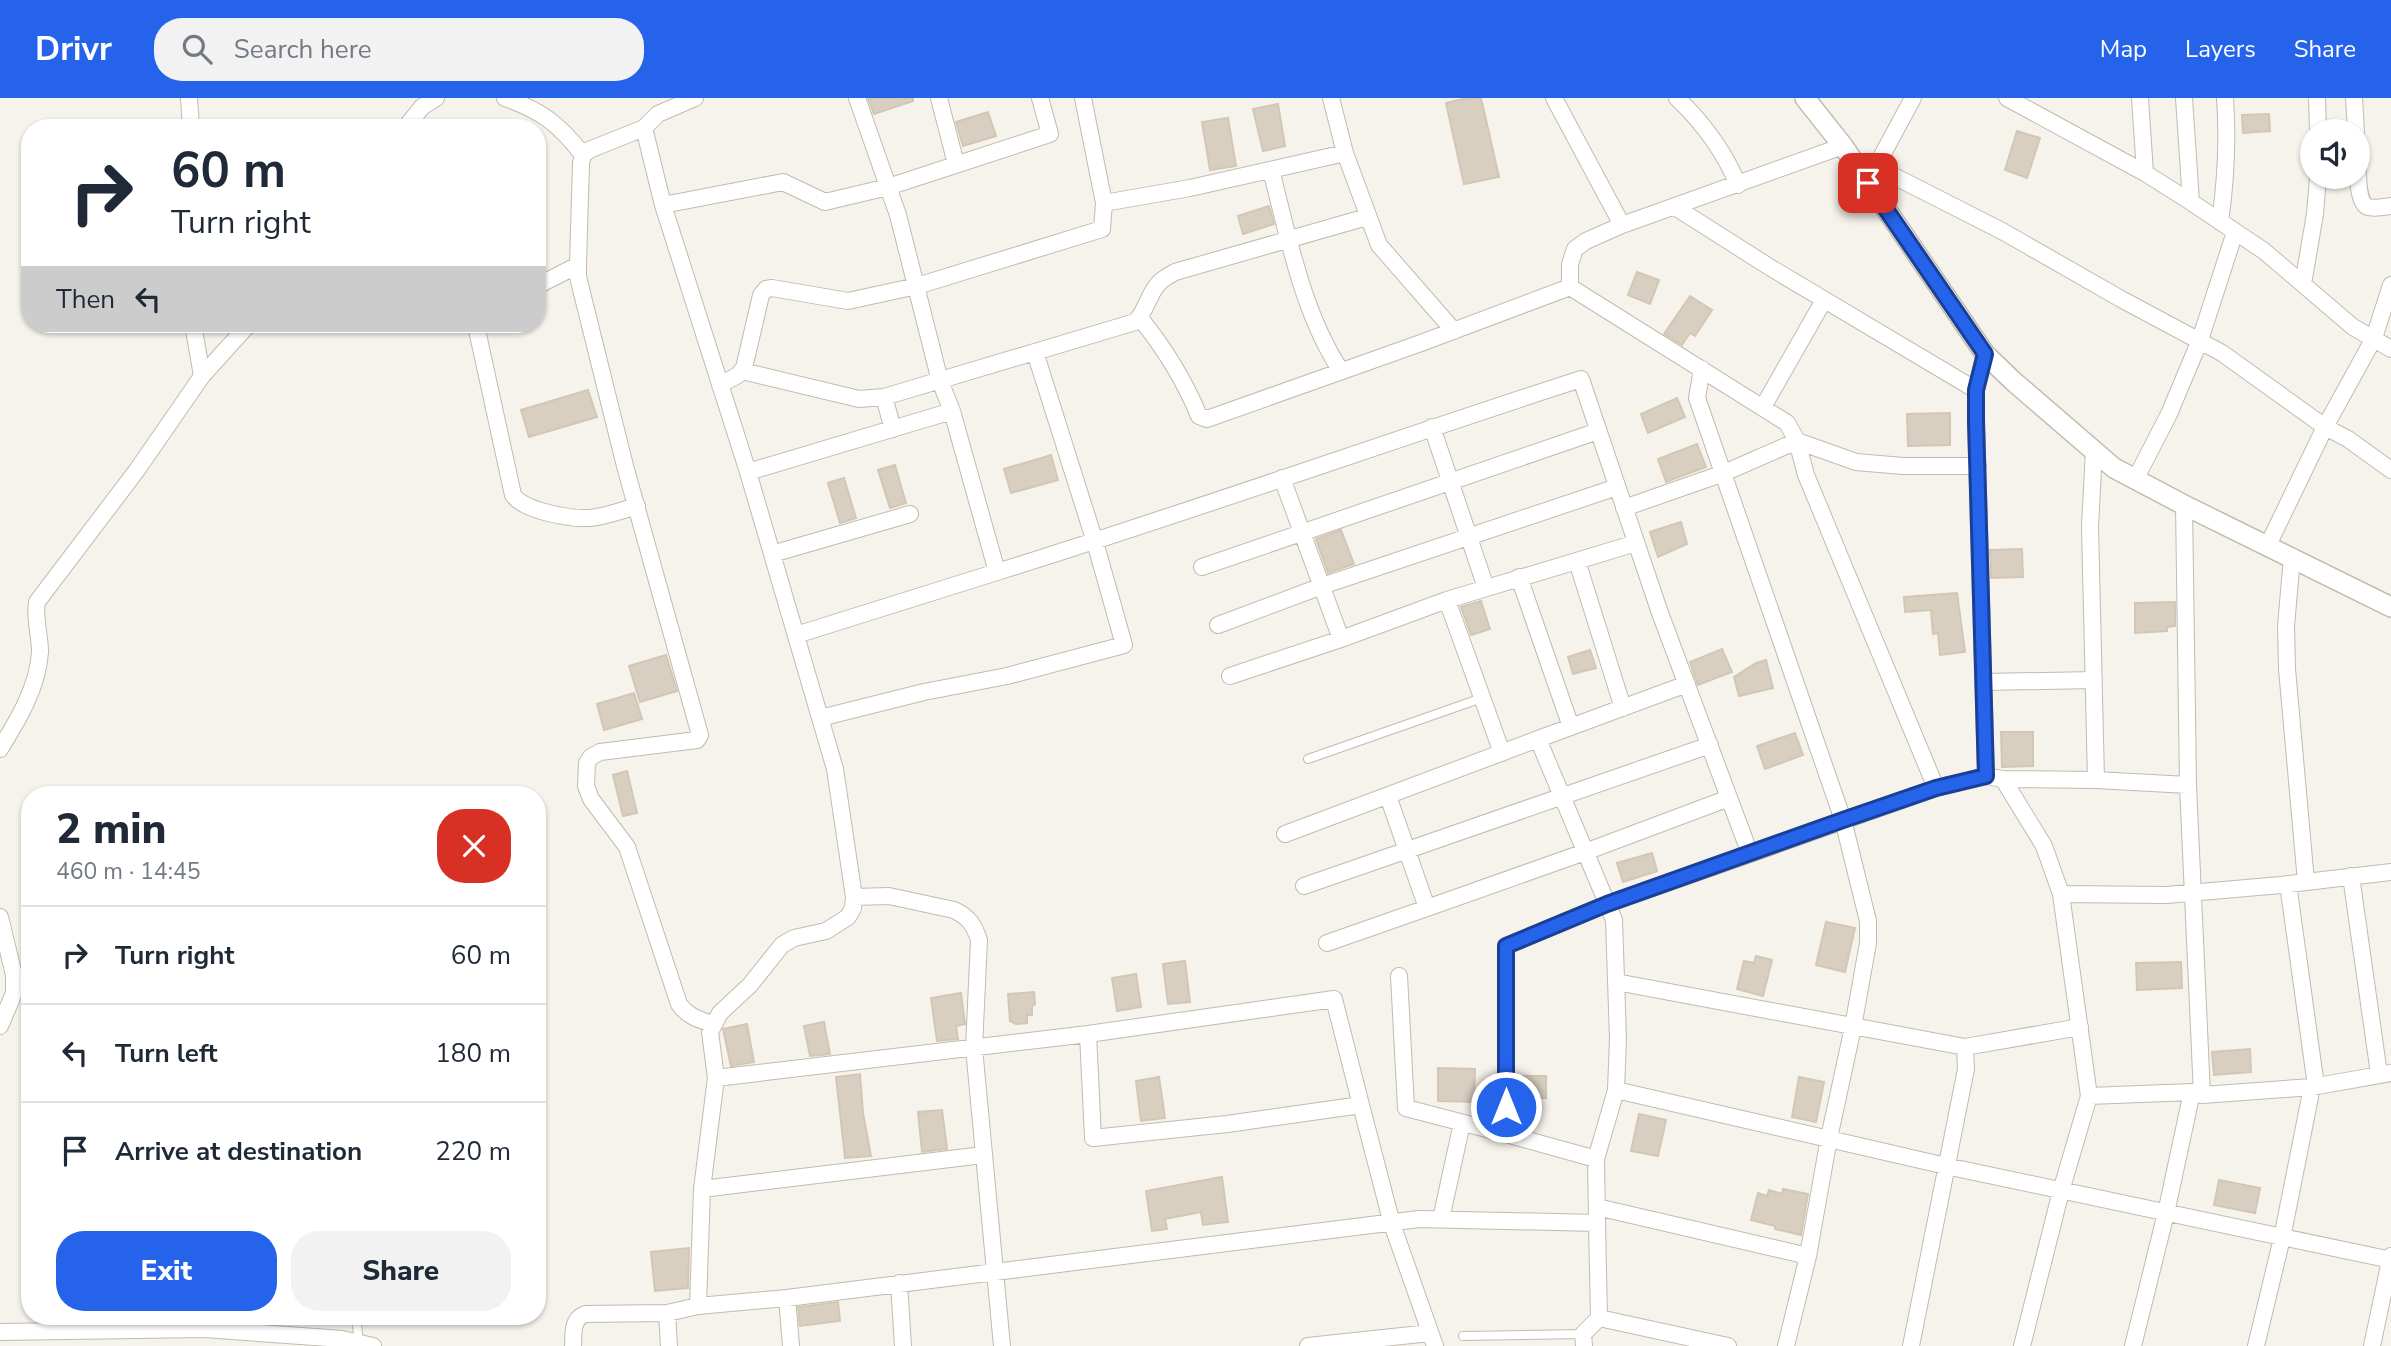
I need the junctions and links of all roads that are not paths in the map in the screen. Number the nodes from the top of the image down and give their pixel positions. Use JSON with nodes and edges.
{"nodes":[{"id":1,"x":189,"y":98,"type":"edge"},
{"id":2,"x":436,"y":98,"type":"edge"},
{"id":3,"x":505,"y":98,"type":"edge"},
{"id":4,"x":695,"y":98,"type":"edge"},
{"id":5,"x":857,"y":98,"type":"edge"},
{"id":6,"x":939,"y":98,"type":"edge"},
{"id":7,"x":1040,"y":98,"type":"edge"},
{"id":8,"x":1083,"y":98,"type":"edge"},
{"id":9,"x":1331,"y":98,"type":"edge"},
{"id":10,"x":1554,"y":98,"type":"edge"},
{"id":11,"x":1677,"y":98,"type":"edge"},
{"id":12,"x":1805,"y":98,"type":"edge"},
{"id":13,"x":1913,"y":98,"type":"edge"},
{"id":14,"x":2007,"y":98,"type":"edge"},
{"id":15,"x":2042,"y":98,"type":"edge"},
{"id":16,"x":2140,"y":98,"type":"edge"},
{"id":17,"x":2184,"y":98,"type":"edge"},
{"id":18,"x":2225,"y":98,"type":"edge"},
{"id":19,"x":2317,"y":98,"type":"edge"},
{"id":20,"x":2354,"y":98,"type":"edge"},
{"id":21,"x":2040,"y":116,"type":"junction"},
{"id":22,"x":190,"y":119,"type":"edge"},
{"id":23,"x":412,"y":119,"type":"edge"},
{"id":24,"x":2318,"y":119,"type":"edge"},
{"id":25,"x":2355,"y":119,"type":"edge"},
{"id":26,"x":645,"y":128,"type":"junction"},
{"id":27,"x":1843,"y":146,"type":"junction"},
{"id":28,"x":1345,"y":153,"type":"junction"},
{"id":29,"x":583,"y":155,"type":"junction"},
{"id":30,"x":956,"y":164,"type":"junction"},
{"id":31,"x":1271,"y":170,"type":"junction"},
{"id":32,"x":2145,"y":173,"type":"junction"},
{"id":33,"x":1872,"y":175,"type":"junction"},
{"id":34,"x":1738,"y":186,"type":"junction"},
{"id":35,"x":888,"y":187,"type":"junction"},
{"id":36,"x":2317,"y":189,"type":"edge"},
{"id":37,"x":2359,"y":189,"type":"edge"},
{"id":38,"x":2191,"y":202,"type":"junction"},
{"id":39,"x":1104,"y":203,"type":"junction"},
{"id":40,"x":663,"y":205,"type":"junction"},
{"id":41,"x":2391,"y":206,"type":"edge"},
{"id":42,"x":1675,"y":207,"type":"junction"},
{"id":43,"x":1367,"y":217,"type":"junction"},
{"id":44,"x":2220,"y":222,"type":"junction"},
{"id":45,"x":1622,"y":225,"type":"junction"},
{"id":46,"x":2235,"y":232,"type":"junction"},
{"id":47,"x":1290,"y":241,"type":"junction"},
{"id":48,"x":578,"y":265,"type":"junction"},
{"id":49,"x":546,"y":281,"type":"edge"},
{"id":50,"x":2303,"y":284,"type":"junction"},
{"id":51,"x":2391,"y":285,"type":"edge"},
{"id":52,"x":917,"y":286,"type":"junction"},
{"id":53,"x":1570,"y":287,"type":"junction"},
{"id":54,"x":1824,"y":300,"type":"junction"},
{"id":55,"x":1138,"y":320,"type":"junction"},
{"id":56,"x":1454,"y":331,"type":"junction"},
{"id":57,"x":194,"y":333,"type":"edge"},
{"id":58,"x":241,"y":333,"type":"edge"},
{"id":59,"x":478,"y":333,"type":"edge"},
{"id":60,"x":2374,"y":338,"type":"junction"},
{"id":61,"x":2200,"y":340,"type":"junction"},
{"id":62,"x":2391,"y":349,"type":"edge"},
{"id":63,"x":1035,"y":352,"type":"junction"},
{"id":64,"x":1985,"y":354,"type":"junction"},
{"id":65,"x":1702,"y":369,"type":"junction"},
{"id":66,"x":742,"y":371,"type":"junction"},
{"id":67,"x":1341,"y":371,"type":"junction"},
{"id":68,"x":202,"y":376,"type":"junction"},
{"id":69,"x":940,"y":381,"type":"junction"},
{"id":70,"x":720,"y":385,"type":"junction"},
{"id":71,"x":1976,"y":390,"type":"junction"},
{"id":72,"x":884,"y":397,"type":"junction"},
{"id":73,"x":1763,"y":407,"type":"junction"},
{"id":74,"x":952,"y":411,"type":"junction"},
{"id":75,"x":1433,"y":427,"type":"junction"},
{"id":76,"x":2325,"y":427,"type":"junction"},
{"id":77,"x":893,"y":429,"type":"junction"},
{"id":78,"x":1598,"y":431,"type":"junction"},
{"id":79,"x":1797,"y":441,"type":"junction"},
{"id":80,"x":2094,"y":450,"type":"junction"},
{"id":81,"x":1978,"y":466,"type":"junction"},
{"id":82,"x":2391,"y":470,"type":"edge"},
{"id":83,"x":748,"y":472,"type":"junction"},
{"id":84,"x":1724,"y":473,"type":"junction"},
{"id":85,"x":1282,"y":478,"type":"junction"},
{"id":86,"x":2136,"y":478,"type":"junction"},
{"id":87,"x":1452,"y":481,"type":"junction"},
{"id":88,"x":1618,"y":487,"type":"junction"},
{"id":89,"x":2184,"y":505,"type":"junction"},
{"id":90,"x":638,"y":506,"type":"junction"},
{"id":91,"x":1624,"y":508,"type":"junction"},
{"id":92,"x":910,"y":514,"type":"dead end"},
{"id":93,"x":1303,"y":533,"type":"junction"},
{"id":94,"x":1469,"y":536,"type":"junction"},
{"id":95,"x":1094,"y":541,"type":"junction"},
{"id":96,"x":1636,"y":543,"type":"junction"},
{"id":97,"x":2268,"y":545,"type":"junction"},
{"id":98,"x":772,"y":554,"type":"junction"},
{"id":99,"x":2292,"y":557,"type":"junction"},
{"id":100,"x":1577,"y":561,"type":"junction"},
{"id":101,"x":1202,"y":567,"type":"dead end"},
{"id":102,"x":997,"y":572,"type":"junction"},
{"id":103,"x":1519,"y":577,"type":"junction"},
{"id":104,"x":1322,"y":586,"type":"junction"},
{"id":105,"x":1486,"y":588,"type":"junction"},
{"id":106,"x":1447,"y":600,"type":"junction"},
{"id":107,"x":2391,"y":607,"type":"edge"},
{"id":108,"x":1217,"y":625,"type":"dead end"},
{"id":109,"x":796,"y":635,"type":"junction"},
{"id":110,"x":1340,"y":639,"type":"junction"},
{"id":111,"x":1230,"y":676,"type":"dead end"},
{"id":112,"x":2094,"y":680,"type":"junction"},
{"id":113,"x":1984,"y":682,"type":"junction"},
{"id":114,"x":1687,"y":684,"type":"junction"},
{"id":115,"x":1482,"y":698,"type":"junction"},
{"id":116,"x":1623,"y":708,"type":"junction"},
{"id":117,"x":820,"y":718,"type":"junction"},
{"id":118,"x":1571,"y":727,"type":"junction"},
{"id":119,"x":1538,"y":739,"type":"junction"},
{"id":120,"x":1710,"y":745,"type":"junction"},
{"id":121,"x":0,"y":749,"type":"edge"},
{"id":122,"x":1502,"y":753,"type":"junction"},
{"id":123,"x":1308,"y":759,"type":"dead end"},
{"id":124,"x":1986,"y":776,"type":"junction"},
{"id":125,"x":2003,"y":779,"type":"junction"},
{"id":126,"x":2096,"y":780,"type":"junction"},
{"id":127,"x":2188,"y":785,"type":"junction"},
{"id":128,"x":1936,"y":788,"type":"junction"},
{"id":129,"x":1388,"y":796,"type":"junction"},
{"id":130,"x":1562,"y":796,"type":"junction"},
{"id":131,"x":1729,"y":798,"type":"junction"},
{"id":132,"x":1843,"y":820,"type":"junction"},
{"id":133,"x":1285,"y":834,"type":"dead end"},
{"id":134,"x":1408,"y":850,"type":"junction"},
{"id":135,"x":1585,"y":852,"type":"junction"},
{"id":136,"x":1750,"y":854,"type":"junction"},
{"id":137,"x":2391,"y":872,"type":"edge"},
{"id":138,"x":2351,"y":876,"type":"junction"},
{"id":139,"x":2306,"y":882,"type":"junction"},
{"id":140,"x":2288,"y":884,"type":"junction"},
{"id":141,"x":1304,"y":886,"type":"dead end"},
{"id":142,"x":2193,"y":892,"type":"junction"},
{"id":143,"x":2061,"y":894,"type":"junction"},
{"id":144,"x":854,"y":897,"type":"junction"},
{"id":145,"x":1607,"y":904,"type":"junction"},
{"id":146,"x":1427,"y":908,"type":"junction"},
{"id":147,"x":0,"y":917,"type":"edge"},
{"id":148,"x":1327,"y":943,"type":"dead end"},
{"id":149,"x":1399,"y":976,"type":"dead end"},
{"id":150,"x":1616,"y":982,"type":"junction"},
{"id":151,"x":712,"y":1024,"type":"junction"},
{"id":152,"x":0,"y":1026,"type":"edge"},
{"id":153,"x":1853,"y":1027,"type":"junction"},
{"id":154,"x":2080,"y":1027,"type":"junction"},
{"id":155,"x":1088,"y":1034,"type":"junction"},
{"id":156,"x":974,"y":1048,"type":"junction"},
{"id":157,"x":1965,"y":1048,"type":"junction"},
{"id":158,"x":2385,"y":1074,"type":"edge"},
{"id":159,"x":716,"y":1079,"type":"junction"},
{"id":160,"x":2314,"y":1086,"type":"junction"},
{"id":161,"x":1616,"y":1090,"type":"junction"},
{"id":162,"x":2197,"y":1093,"type":"junction"},
{"id":163,"x":2089,"y":1096,"type":"junction"},
{"id":164,"x":1360,"y":1105,"type":"junction"},
{"id":165,"x":1462,"y":1123,"type":"junction"},
{"id":166,"x":1506,"y":1134,"type":"junction"},
{"id":167,"x":1829,"y":1138,"type":"junction"},
{"id":168,"x":983,"y":1154,"type":"junction"},
{"id":169,"x":1596,"y":1159,"type":"junction"},
{"id":170,"x":1946,"y":1166,"type":"junction"},
{"id":171,"x":702,"y":1189,"type":"junction"},
{"id":172,"x":2061,"y":1191,"type":"junction"},
{"id":173,"x":2166,"y":1213,"type":"junction"},
{"id":174,"x":1597,"y":1215,"type":"junction"},
{"id":175,"x":1441,"y":1219,"type":"junction"},
{"id":176,"x":1392,"y":1224,"type":"junction"},
{"id":177,"x":2282,"y":1238,"type":"junction"},
{"id":178,"x":1808,"y":1256,"type":"junction"},
{"id":179,"x":2391,"y":1259,"type":"edge"},
{"id":180,"x":995,"y":1271,"type":"junction"},
{"id":181,"x":899,"y":1283,"type":"junction"},
{"id":182,"x":787,"y":1298,"type":"junction"},
{"id":183,"x":698,"y":1306,"type":"junction"},
{"id":184,"x":667,"y":1314,"type":"junction"},
{"id":185,"x":1599,"y":1318,"type":"junction"},
{"id":186,"x":96,"y":1325,"type":"edge"},
{"id":187,"x":207,"y":1325,"type":"edge"},
{"id":188,"x":359,"y":1325,"type":"edge"},
{"id":189,"x":0,"y":1332,"type":"edge"},
{"id":190,"x":1463,"y":1336,"type":"dead end"},
{"id":191,"x":224,"y":1338,"type":"edge"},
{"id":192,"x":52,"y":1339,"type":"edge"},
{"id":193,"x":1433,"y":1339,"type":"edge"},
{"id":194,"x":1584,"y":1340,"type":"edge"},
{"id":195,"x":341,"y":1343,"type":"edge"},
{"id":196,"x":366,"y":1345,"type":"edge"},
{"id":197,"x":573,"y":1346,"type":"edge"},
{"id":198,"x":669,"y":1346,"type":"edge"},
{"id":199,"x":791,"y":1346,"type":"edge"},
{"id":200,"x":903,"y":1346,"type":"edge"},
{"id":201,"x":1002,"y":1346,"type":"edge"},
{"id":202,"x":1308,"y":1346,"type":"edge"},
{"id":203,"x":1728,"y":1346,"type":"edge"},
{"id":204,"x":1786,"y":1346,"type":"edge"},
{"id":205,"x":1911,"y":1346,"type":"edge"},
{"id":206,"x":2022,"y":1346,"type":"edge"},
{"id":207,"x":2133,"y":1346,"type":"edge"},
{"id":208,"x":2256,"y":1346,"type":"edge"},
{"id":209,"x":2372,"y":1346,"type":"edge"}],
"edges":[{"from":1,"to":22,"type":"street"},
{"from":2,"to":23,"type":"street"},
{"from":3,"to":29,"type":"street"},
{"from":4,"to":26,"type":"street"},
{"from":5,"to":35,"type":"street"},
{"from":6,"to":30,"type":"street"},
{"from":7,"to":30,"type":"street"},
{"from":8,"to":39,"type":"street"},
{"from":9,"to":28,"type":"street"},
{"from":10,"to":45,"type":"street"},
{"from":11,"to":34,"type":"street"},
{"from":12,"to":27,"type":"street"},
{"from":13,"to":33,"type":"street"},
{"from":14,"to":21,"type":"street"},
{"from":15,"to":21,"type":"street"},
{"from":16,"to":32,"type":"street"},
{"from":17,"to":38,"type":"street"},
{"from":18,"to":44,"type":"street"},
{"from":19,"to":24,"type":"street"},
{"from":20,"to":25,"type":"street"},
{"from":21,"to":32,"type":"street"},
{"from":26,"to":29,"type":"street"},
{"from":26,"to":40,"type":"street"},
{"from":27,"to":33,"type":"street"},
{"from":27,"to":34,"type":"street"},
{"from":28,"to":31,"type":"street"},
{"from":28,"to":43,"type":"street"},
{"from":29,"to":48,"type":"street"},
{"from":30,"to":35,"type":"street"},
{"from":31,"to":39,"type":"street"},
{"from":31,"to":47,"type":"street"},
{"from":32,"to":38,"type":"street"},
{"from":33,"to":61,"type":"street"},
{"from":33,"to":64,"type":"street"},
{"from":34,"to":42,"type":"street"},
{"from":35,"to":40,"type":"street"},
{"from":35,"to":52,"type":"street"},
{"from":36,"to":50,"type":"street"},
{"from":37,"to":41,"type":"street"},
{"from":38,"to":44,"type":"street"},
{"from":39,"to":52,"type":"street"},
{"from":40,"to":70,"type":"street"},
{"from":42,"to":45,"type":"street"},
{"from":42,"to":54,"type":"street"},
{"from":43,"to":47,"type":"street"},
{"from":43,"to":56,"type":"street"},
{"from":44,"to":46,"type":"street"},
{"from":45,"to":53,"type":"street"},
{"from":46,"to":50,"type":"street"},
{"from":46,"to":61,"type":"street"},
{"from":47,"to":55,"type":"street"},
{"from":47,"to":67,"type":"street"},
{"from":48,"to":49,"type":"street"},
{"from":48,"to":90,"type":"street"},
{"from":50,"to":60,"type":"street"},
{"from":51,"to":60,"type":"street"},
{"from":52,"to":66,"type":"street"},
{"from":52,"to":69,"type":"street"},
{"from":53,"to":56,"type":"street"},
{"from":53,"to":65,"type":"street"},
{"from":54,"to":71,"type":"street"},
{"from":54,"to":73,"type":"street"},
{"from":55,"to":63,"type":"street"},
{"from":55,"to":67,"type":"street"},
{"from":56,"to":67,"type":"street"},
{"from":57,"to":68,"type":"street"},
{"from":58,"to":68,"type":"street"},
{"from":59,"to":90,"type":"street"},
{"from":60,"to":62,"type":"street"},
{"from":60,"to":76,"type":"street"},
{"from":61,"to":76,"type":"street"},
{"from":61,"to":86,"type":"street"},
{"from":63,"to":69,"type":"street"},
{"from":63,"to":95,"type":"street"},
{"from":64,"to":71,"type":"street"},
{"from":64,"to":80,"type":"street"},
{"from":65,"to":73,"type":"street"},
{"from":65,"to":84,"type":"street"},
{"from":66,"to":70,"type":"street"},
{"from":66,"to":72,"type":"street"},
{"from":68,"to":121,"type":"street"},
{"from":69,"to":72,"type":"street"},
{"from":69,"to":74,"type":"street"},
{"from":70,"to":83,"type":"street"},
{"from":71,"to":81,"type":"street"},
{"from":72,"to":77,"type":"street"},
{"from":73,"to":79,"type":"street"},
{"from":74,"to":77,"type":"street"},
{"from":74,"to":102,"type":"street"},
{"from":75,"to":78,"type":"street"},
{"from":75,"to":85,"type":"street"},
{"from":75,"to":87,"type":"street"},
{"from":76,"to":82,"type":"street"},
{"from":76,"to":97,"type":"street"},
{"from":77,"to":83,"type":"street"},
{"from":78,"to":87,"type":"street"},
{"from":78,"to":88,"type":"street"},
{"from":79,"to":81,"type":"street"},
{"from":79,"to":84,"type":"street"},
{"from":79,"to":128,"type":"street"},
{"from":80,"to":86,"type":"street"},
{"from":80,"to":112,"type":"street"},
{"from":81,"to":113,"type":"street"},
{"from":83,"to":98,"type":"street"},
{"from":84,"to":91,"type":"street"},
{"from":84,"to":132,"type":"street"},
{"from":85,"to":93,"type":"street"},
{"from":85,"to":95,"type":"street"},
{"from":86,"to":89,"type":"street"},
{"from":87,"to":93,"type":"street"},
{"from":87,"to":94,"type":"street"},
{"from":88,"to":91,"type":"street"},
{"from":88,"to":94,"type":"street"},
{"from":89,"to":97,"type":"street"},
{"from":89,"to":127,"type":"street"},
{"from":90,"to":151,"type":"street"},
{"from":91,"to":96,"type":"street"},
{"from":92,"to":98,"type":"street"},
{"from":93,"to":101,"type":"street"},
{"from":93,"to":104,"type":"street"},
{"from":94,"to":104,"type":"street"},
{"from":94,"to":105,"type":"street"},
{"from":95,"to":102,"type":"street"},
{"from":95,"to":117,"type":"street"},
{"from":96,"to":100,"type":"street"},
{"from":96,"to":114,"type":"street"},
{"from":97,"to":99,"type":"street"},
{"from":98,"to":109,"type":"street"},
{"from":99,"to":107,"type":"street"},
{"from":99,"to":139,"type":"street"},
{"from":100,"to":103,"type":"street"},
{"from":100,"to":116,"type":"street"},
{"from":102,"to":109,"type":"street"},
{"from":103,"to":105,"type":"street"},
{"from":103,"to":118,"type":"street"},
{"from":104,"to":108,"type":"street"},
{"from":104,"to":110,"type":"street"},
{"from":105,"to":106,"type":"street"},
{"from":106,"to":110,"type":"street"},
{"from":106,"to":115,"type":"street"},
{"from":109,"to":117,"type":"street"},
{"from":110,"to":111,"type":"street"},
{"from":112,"to":113,"type":"street"},
{"from":112,"to":126,"type":"street"},
{"from":113,"to":124,"type":"street"},
{"from":114,"to":116,"type":"street"},
{"from":114,"to":120,"type":"street"},
{"from":115,"to":122,"type":"street"},
{"from":115,"to":123,"type":"lane"},
{"from":116,"to":118,"type":"street"},
{"from":117,"to":144,"type":"street"},
{"from":118,"to":119,"type":"street"},
{"from":119,"to":122,"type":"street"},
{"from":119,"to":130,"type":"street"},
{"from":120,"to":130,"type":"street"},
{"from":120,"to":131,"type":"street"},
{"from":122,"to":129,"type":"street"},
{"from":124,"to":125,"type":"street"},
{"from":124,"to":128,"type":"street"},
{"from":125,"to":126,"type":"street"},
{"from":125,"to":143,"type":"street"},
{"from":126,"to":127,"type":"street"},
{"from":127,"to":142,"type":"street"},
{"from":128,"to":132,"type":"street"},
{"from":129,"to":133,"type":"street"},
{"from":129,"to":134,"type":"street"},
{"from":130,"to":134,"type":"street"},
{"from":130,"to":135,"type":"street"},
{"from":131,"to":135,"type":"street"},
{"from":131,"to":136,"type":"street"},
{"from":132,"to":136,"type":"street"},
{"from":132,"to":153,"type":"street"},
{"from":134,"to":141,"type":"street"},
{"from":134,"to":146,"type":"street"},
{"from":135,"to":145,"type":"street"},
{"from":135,"to":146,"type":"street"},
{"from":136,"to":145,"type":"street"},
{"from":137,"to":138,"type":"street"},
{"from":138,"to":139,"type":"street"},
{"from":138,"to":158,"type":"street"},
{"from":139,"to":140,"type":"street"},
{"from":140,"to":142,"type":"street"},
{"from":140,"to":160,"type":"street"},
{"from":142,"to":143,"type":"street"},
{"from":142,"to":162,"type":"street"},
{"from":143,"to":154,"type":"street"},
{"from":144,"to":151,"type":"street"},
{"from":144,"to":156,"type":"street"},
{"from":145,"to":150,"type":"street"},
{"from":145,"to":166,"type":"street"},
{"from":146,"to":148,"type":"street"},
{"from":147,"to":152,"type":"street"},
{"from":149,"to":165,"type":"street"},
{"from":150,"to":153,"type":"street"},
{"from":150,"to":161,"type":"street"},
{"from":151,"to":159,"type":"street"},
{"from":153,"to":157,"type":"street"},
{"from":153,"to":167,"type":"street"},
{"from":154,"to":157,"type":"street"},
{"from":154,"to":163,"type":"street"},
{"from":155,"to":156,"type":"street"},
{"from":155,"to":164,"type":"street"},
{"from":155,"to":164,"type":"street"},
{"from":156,"to":159,"type":"street"},
{"from":156,"to":168,"type":"street"},
{"from":157,"to":170,"type":"street"},
{"from":158,"to":160,"type":"street"},
{"from":159,"to":171,"type":"street"},
{"from":160,"to":162,"type":"street"},
{"from":160,"to":177,"type":"street"},
{"from":161,"to":167,"type":"street"},
{"from":161,"to":169,"type":"street"},
{"from":162,"to":163,"type":"street"},
{"from":162,"to":173,"type":"street"},
{"from":163,"to":172,"type":"street"},
{"from":164,"to":176,"type":"street"},
{"from":165,"to":166,"type":"street"},
{"from":165,"to":175,"type":"street"},
{"from":166,"to":169,"type":"street"},
{"from":167,"to":170,"type":"street"},
{"from":167,"to":178,"type":"street"},
{"from":168,"to":171,"type":"street"},
{"from":168,"to":180,"type":"street"},
{"from":169,"to":174,"type":"street"},
{"from":170,"to":172,"type":"street"},
{"from":170,"to":205,"type":"street"},
{"from":171,"to":183,"type":"street"},
{"from":172,"to":173,"type":"street"},
{"from":172,"to":206,"type":"street"},
{"from":173,"to":177,"type":"street"},
{"from":173,"to":207,"type":"street"},
{"from":174,"to":175,"type":"street"},
{"from":174,"to":178,"type":"street"},
{"from":174,"to":185,"type":"street"},
{"from":175,"to":176,"type":"street"},
{"from":176,"to":180,"type":"street"},
{"from":176,"to":193,"type":"street"},
{"from":177,"to":179,"type":"street"},
{"from":177,"to":208,"type":"street"},
{"from":178,"to":204,"type":"street"},
{"from":179,"to":209,"type":"street"},
{"from":180,"to":181,"type":"street"},
{"from":180,"to":201,"type":"street"},
{"from":181,"to":182,"type":"street"},
{"from":181,"to":200,"type":"street"},
{"from":182,"to":183,"type":"street"},
{"from":182,"to":199,"type":"street"},
{"from":183,"to":184,"type":"street"},
{"from":184,"to":197,"type":"street"},
{"from":184,"to":198,"type":"street"},
{"from":185,"to":194,"type":"street"},
{"from":185,"to":203,"type":"street"},
{"from":186,"to":192,"type":"street"},
{"from":187,"to":191,"type":"street"},
{"from":188,"to":196,"type":"lane"},
{"from":189,"to":192,"type":"street"},
{"from":190,"to":194,"type":"lane"},
{"from":191,"to":195,"type":"street"},
{"from":193,"to":202,"type":"street"},
{"from":195,"to":196,"type":"street"}]}
